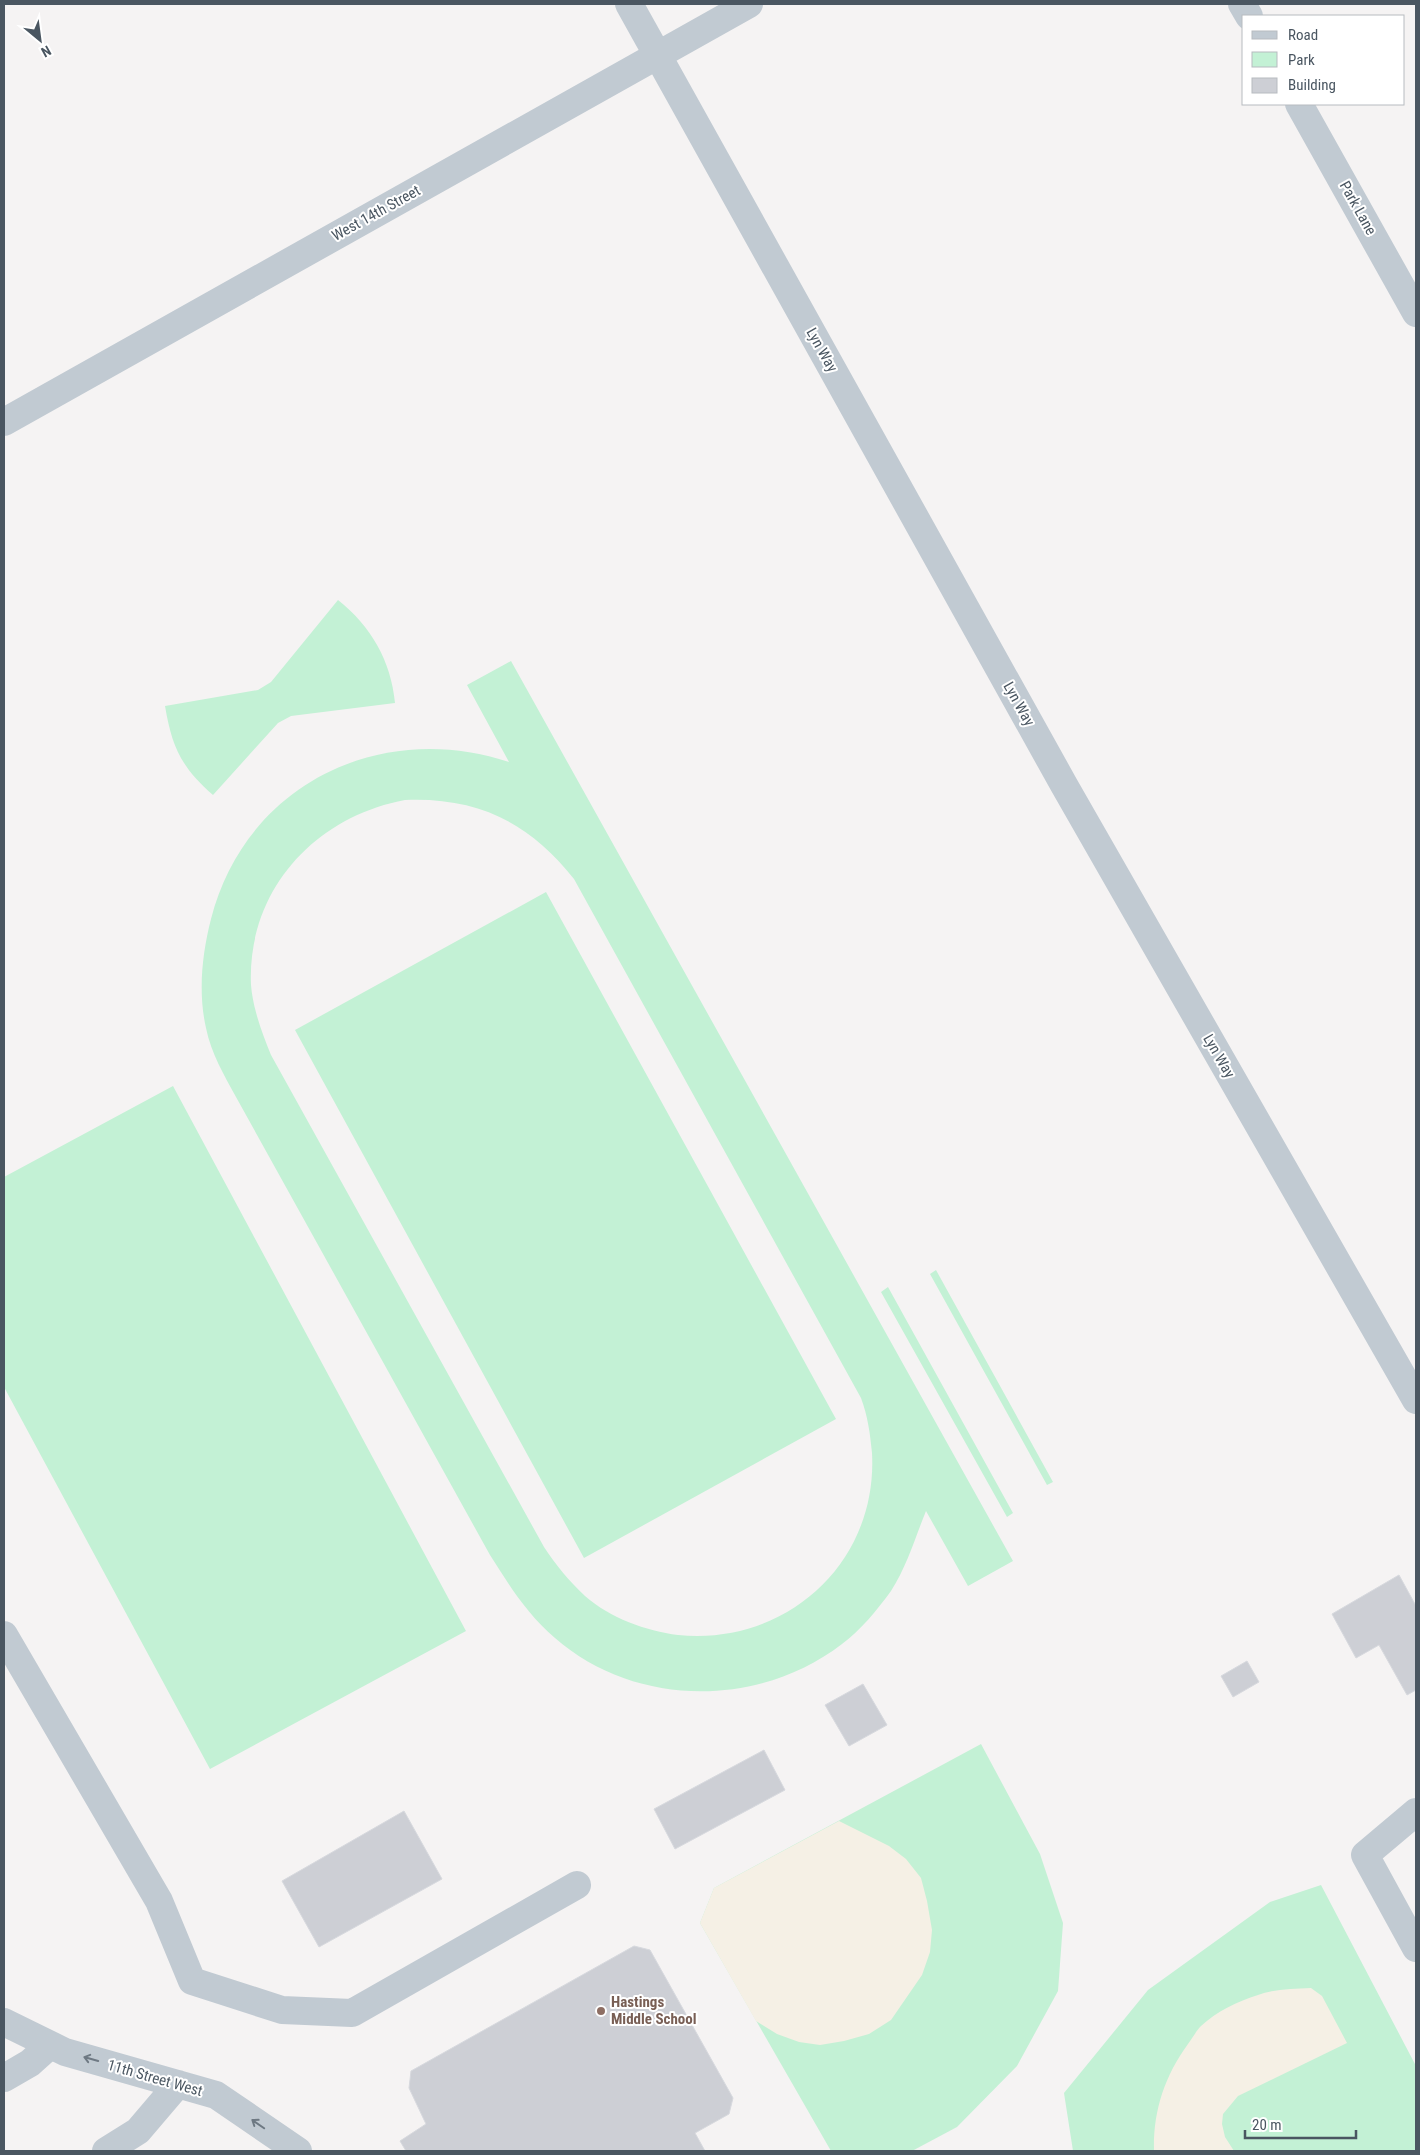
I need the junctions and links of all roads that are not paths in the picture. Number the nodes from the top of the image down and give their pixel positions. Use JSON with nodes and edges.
{"nodes":[{"id":1,"x":629,"y":4,"type":"edge"},
{"id":2,"x":749,"y":4,"type":"edge"},
{"id":3,"x":1242,"y":4,"type":"edge"},
{"id":4,"x":1248,"y":15,"type":"edge"},
{"id":5,"x":657,"y":55,"type":"junction"},
{"id":6,"x":1300,"y":105,"type":"edge"},
{"id":7,"x":1407,"y":274,"type":"edge"},
{"id":8,"x":1416,"y":313,"type":"edge"},
{"id":9,"x":4,"y":422,"type":"edge"},
{"id":10,"x":1416,"y":1400,"type":"edge"},
{"id":11,"x":4,"y":1635,"type":"edge"},
{"id":12,"x":1416,"y":1812,"type":"edge"},
{"id":13,"x":577,"y":1885,"type":"dead end"},
{"id":14,"x":1416,"y":1948,"type":"edge"},
{"id":15,"x":4,"y":2022,"type":"edge"},
{"id":16,"x":50,"y":2044,"type":"junction"},
{"id":17,"x":4,"y":2078,"type":"edge"},
{"id":18,"x":178,"y":2084,"type":"junction"},
{"id":19,"x":106,"y":2151,"type":"edge"},
{"id":20,"x":298,"y":2151,"type":"edge"}],
"edges":[{"from":1,"to":5,"type":"street","name":"Lyn Way"},
{"from":2,"to":5,"type":"street","name":"West 14th Street"},
{"from":3,"to":4,"type":"street"},
{"from":5,"to":9,"type":"street","name":"West 14th Street"},
{"from":5,"to":10,"type":"street","name":"Lyn Way"},
{"from":6,"to":7,"type":"street","name":"Park Lane"},
{"from":7,"to":8,"type":"street","name":"Park Lane"},
{"from":11,"to":13,"type":"street"},
{"from":12,"to":14,"type":"street"},
{"from":15,"to":16,"type":"street","name":"11th Street West"},
{"from":16,"to":17,"type":"street"},
{"from":18,"to":16,"type":"street","name":"11th Street West","one_way":true},
{"from":18,"to":19,"type":"street"},
{"from":20,"to":18,"type":"street","name":"11th Street West","one_way":true}]}
